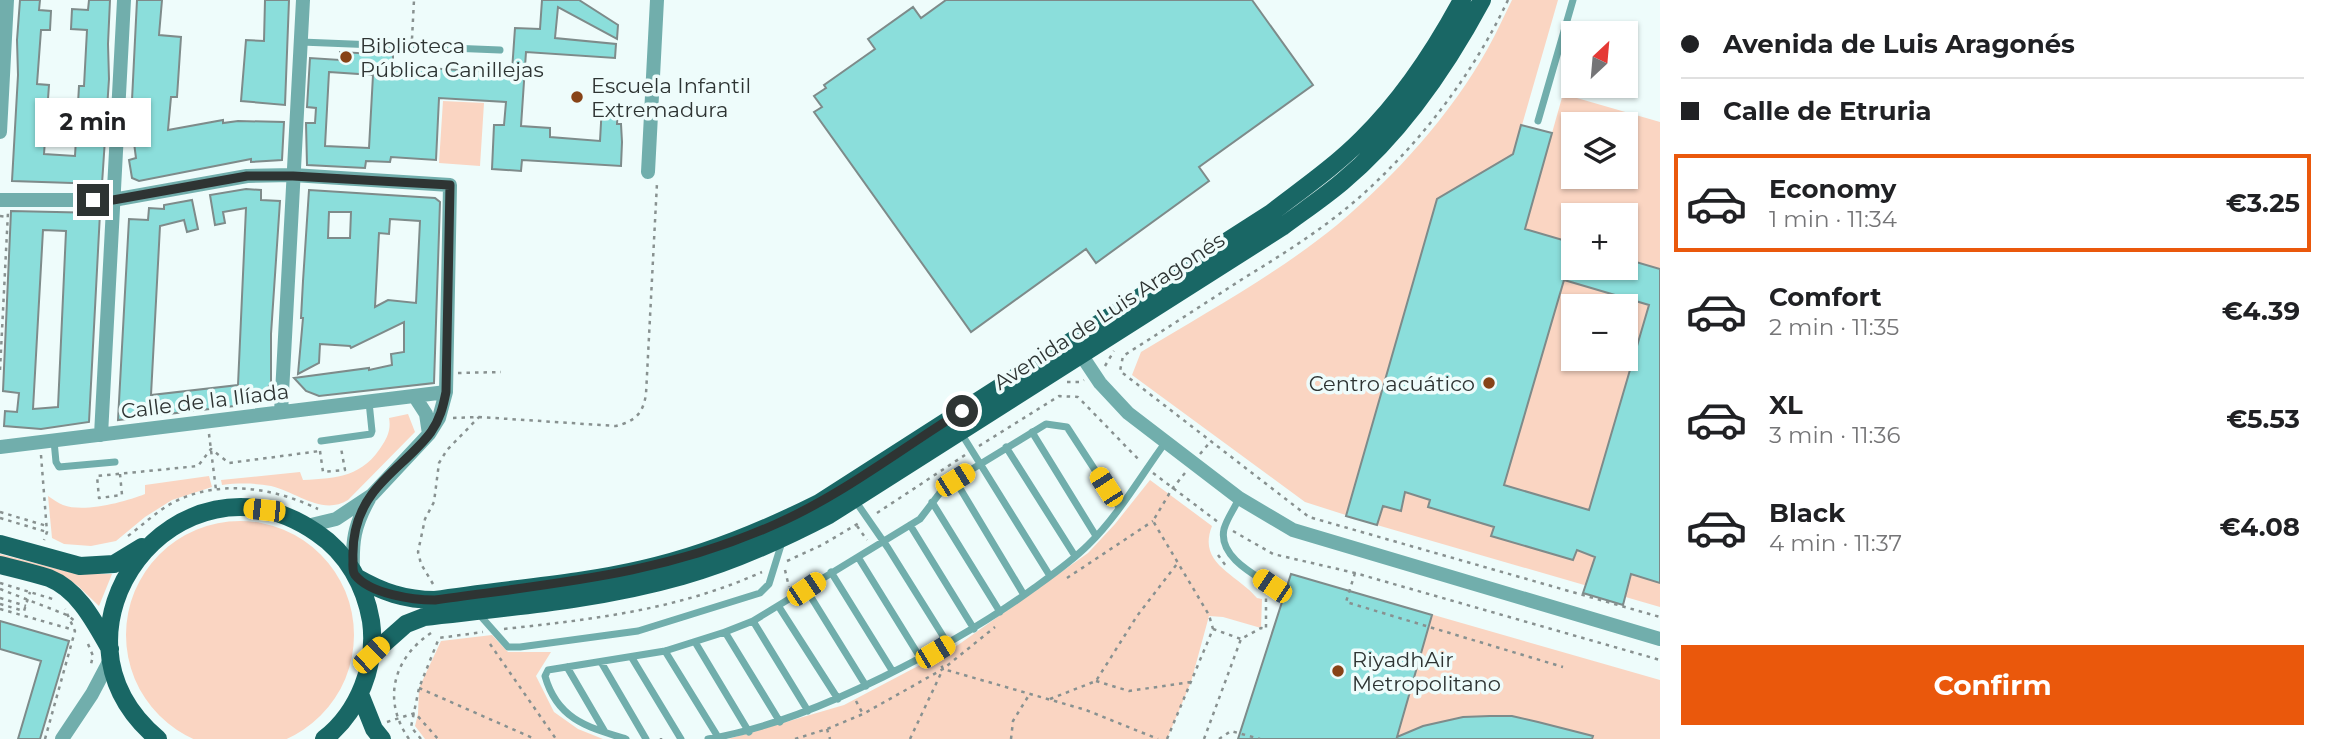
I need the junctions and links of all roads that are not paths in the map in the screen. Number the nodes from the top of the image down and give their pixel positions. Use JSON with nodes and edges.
{"nodes":[{"id":1,"x":7,"y":0,"type":"edge"},
{"id":2,"x":124,"y":0,"type":"edge"},
{"id":3,"x":303,"y":0,"type":"edge"},
{"id":4,"x":657,"y":0,"type":"edge"},
{"id":5,"x":1462,"y":0,"type":"edge"},
{"id":6,"x":1482,"y":0,"type":"edge"},
{"id":7,"x":1573,"y":0,"type":"edge"},
{"id":8,"x":301,"y":42,"type":"junction"},
{"id":9,"x":499,"y":50,"type":"dead end"},
{"id":10,"x":1538,"y":121,"type":"dead end"},
{"id":11,"x":0,"y":132,"type":"edge"},
{"id":12,"x":648,"y":172,"type":"road end"},
{"id":13,"x":293,"y":176,"type":"junction"},
{"id":14,"x":0,"y":200,"type":"edge"},
{"id":15,"x":113,"y":200,"type":"junction"},
{"id":16,"x":1072,"y":340,"type":"junction"},
{"id":17,"x":1082,"y":356,"type":"junction"},
{"id":18,"x":446,"y":392,"type":"junction"},
{"id":19,"x":415,"y":397,"type":"junction"},
{"id":20,"x":369,"y":402,"type":"junction"},
{"id":21,"x":281,"y":412,"type":"junction"},
{"id":22,"x":960,"y":432,"type":"junction"},
{"id":23,"x":1032,"y":432,"type":"junction"},
{"id":24,"x":429,"y":434,"type":"junction"},
{"id":25,"x":101,"y":435,"type":"junction"},
{"id":26,"x":54,"y":441,"type":"junction"},
{"id":27,"x":321,"y":441,"type":"dead end"},
{"id":28,"x":1165,"y":443,"type":"junction"},
{"id":29,"x":0,"y":447,"type":"edge"},
{"id":30,"x":1006,"y":447,"type":"junction"},
{"id":31,"x":115,"y":462,"type":"dead end"},
{"id":32,"x":980,"y":464,"type":"junction"},
{"id":33,"x":955,"y":480,"type":"junction"},
{"id":34,"x":372,"y":495,"type":"junction"},
{"id":35,"x":1240,"y":498,"type":"junction"},
{"id":36,"x":854,"y":499,"type":"junction"},
{"id":37,"x":932,"y":502,"type":"junction"},
{"id":38,"x":1119,"y":508,"type":"junction"},
{"id":39,"x":910,"y":525,"type":"junction"},
{"id":40,"x":307,"y":526,"type":"junction"},
{"id":41,"x":1,"y":535,"type":"edge"},
{"id":42,"x":1096,"y":536,"type":"junction"},
{"id":43,"x":783,"y":538,"type":"junction"},
{"id":44,"x":154,"y":540,"type":"junction"},
{"id":45,"x":884,"y":542,"type":"junction"},
{"id":46,"x":858,"y":556,"type":"junction"},
{"id":47,"x":1075,"y":556,"type":"junction"},
{"id":48,"x":0,"y":565,"type":"edge"},
{"id":49,"x":831,"y":572,"type":"junction"},
{"id":50,"x":355,"y":574,"type":"junction"},
{"id":51,"x":1050,"y":576,"type":"junction"},
{"id":52,"x":1269,"y":588,"type":"road end"},
{"id":53,"x":806,"y":589,"type":"junction"},
{"id":54,"x":1024,"y":595,"type":"junction"},
{"id":55,"x":779,"y":607,"type":"junction"},
{"id":56,"x":476,"y":611,"type":"junction"},
{"id":57,"x":1000,"y":612,"type":"junction"},
{"id":58,"x":753,"y":621,"type":"junction"},
{"id":59,"x":974,"y":629,"type":"junction"},
{"id":60,"x":725,"y":632,"type":"junction"},
{"id":61,"x":1660,"y":639,"type":"edge"},
{"id":62,"x":695,"y":642,"type":"junction"},
{"id":63,"x":947,"y":644,"type":"junction"},
{"id":64,"x":665,"y":651,"type":"junction"},
{"id":65,"x":110,"y":654,"type":"junction"},
{"id":66,"x":371,"y":655,"type":"junction"},
{"id":67,"x":632,"y":658,"type":"junction"},
{"id":68,"x":920,"y":659,"type":"junction"},
{"id":69,"x":601,"y":662,"type":"junction"},
{"id":70,"x":567,"y":667,"type":"junction"},
{"id":71,"x":893,"y":672,"type":"junction"},
{"id":72,"x":866,"y":686,"type":"junction"},
{"id":73,"x":360,"y":694,"type":"junction"},
{"id":74,"x":838,"y":699,"type":"junction"},
{"id":75,"x":808,"y":710,"type":"junction"},
{"id":76,"x":780,"y":722,"type":"junction"},
{"id":77,"x":383,"y":728,"type":"edge"},
{"id":78,"x":749,"y":732,"type":"junction"},
{"id":79,"x":605,"y":733,"type":"junction"},
{"id":80,"x":718,"y":737,"type":"edge"},
{"id":81,"x":62,"y":739,"type":"edge"},
{"id":82,"x":158,"y":739,"type":"edge"},
{"id":83,"x":324,"y":739,"type":"edge"},
{"id":84,"x":626,"y":739,"type":"edge"},
{"id":85,"x":646,"y":739,"type":"edge"},
{"id":86,"x":681,"y":739,"type":"edge"},
{"id":87,"x":708,"y":739,"type":"edge"}],
"edges":[{"from":1,"to":11,"type":"street"},
{"from":2,"to":15,"type":"street"},
{"from":3,"to":8,"type":"street"},
{"from":4,"to":12,"type":"street"},
{"from":5,"to":16,"type":"main road","name":"Avenida de Luis Aragonés"},
{"from":6,"to":17,"type":"main road","name":"Avenida de Luis Aragonés"},
{"from":7,"to":10,"type":"lane"},
{"from":8,"to":9,"type":"lane"},
{"from":8,"to":13,"type":"street"},
{"from":13,"to":15,"type":"street"},
{"from":13,"to":18,"type":"street"},
{"from":13,"to":21,"type":"street"},
{"from":14,"to":15,"type":"street"},
{"from":15,"to":25,"type":"street"},
{"from":16,"to":17,"type":"street"},
{"from":16,"to":50,"type":"main road","name":"Avenida de Luis Aragonés"},
{"from":17,"to":22,"type":"main road","name":"Avenida de Luis Aragonés"},
{"from":17,"to":28,"type":"street"},
{"from":18,"to":19,"type":"street","name":"Calle de la Ilíada"},
{"from":18,"to":24,"type":"street"},
{"from":19,"to":20,"type":"street","name":"Calle de la Ilíada"},
{"from":19,"to":24,"type":"street"},
{"from":20,"to":21,"type":"street","name":"Calle de la Ilíada"},
{"from":20,"to":27,"type":"lane"},
{"from":21,"to":25,"type":"street","name":"Calle de la Ilíada"},
{"from":22,"to":32,"type":"lane"},
{"from":22,"to":36,"type":"main road","name":"Avenida de Luis Aragonés"},
{"from":23,"to":30,"type":"lane"},
{"from":23,"to":38,"type":"lane"},
{"from":23,"to":42,"type":"lane"},
{"from":24,"to":34,"type":"street"},
{"from":25,"to":26,"type":"street","name":"Calle de la Ilíada"},
{"from":26,"to":29,"type":"street","name":"Calle de la Ilíada"},
{"from":26,"to":31,"type":"lane"},
{"from":28,"to":35,"type":"street"},
{"from":28,"to":38,"type":"lane"},
{"from":30,"to":32,"type":"lane"},
{"from":30,"to":47,"type":"lane"},
{"from":32,"to":33,"type":"lane"},
{"from":32,"to":51,"type":"lane"},
{"from":33,"to":37,"type":"lane"},
{"from":33,"to":54,"type":"lane"},
{"from":34,"to":40,"type":"street"},
{"from":34,"to":50,"type":"street"},
{"from":35,"to":52,"type":"lane"},
{"from":35,"to":61,"type":"street"},
{"from":36,"to":43,"type":"main road","name":"Avenida de Luis Aragonés"},
{"from":36,"to":45,"type":"lane"},
{"from":37,"to":39,"type":"lane"},
{"from":37,"to":57,"type":"lane"},
{"from":38,"to":42,"type":"lane"},
{"from":39,"to":45,"type":"lane"},
{"from":39,"to":59,"type":"lane"},
{"from":40,"to":44,"type":"main road"},
{"from":40,"to":50,"type":"main road"},
{"from":41,"to":44,"type":"main road"},
{"from":42,"to":47,"type":"lane"},
{"from":43,"to":56,"type":"main road","name":"Avenida de Luis Aragonés"},
{"from":43,"to":56,"type":"lane"},
{"from":44,"to":65,"type":"main road"},
{"from":45,"to":46,"type":"lane"},
{"from":45,"to":63,"type":"lane"},
{"from":46,"to":49,"type":"lane"},
{"from":46,"to":68,"type":"lane"},
{"from":47,"to":51,"type":"lane"},
{"from":48,"to":65,"type":"main road"},
{"from":49,"to":53,"type":"lane"},
{"from":49,"to":71,"type":"lane"},
{"from":50,"to":66,"type":"main road"},
{"from":51,"to":54,"type":"lane"},
{"from":53,"to":55,"type":"lane"},
{"from":53,"to":72,"type":"lane"},
{"from":54,"to":57,"type":"lane"},
{"from":55,"to":58,"type":"lane"},
{"from":55,"to":74,"type":"lane"},
{"from":56,"to":66,"type":"main road","name":"Avenida de Luis Aragonés"},
{"from":57,"to":59,"type":"lane"},
{"from":58,"to":60,"type":"lane"},
{"from":58,"to":75,"type":"lane"},
{"from":59,"to":63,"type":"lane"},
{"from":60,"to":62,"type":"lane"},
{"from":60,"to":76,"type":"lane"},
{"from":62,"to":64,"type":"lane"},
{"from":62,"to":78,"type":"lane"},
{"from":63,"to":68,"type":"lane"},
{"from":64,"to":67,"type":"lane"},
{"from":64,"to":80,"type":"lane"},
{"from":65,"to":81,"type":"street"},
{"from":65,"to":82,"type":"main road"},
{"from":66,"to":73,"type":"main road"},
{"from":67,"to":69,"type":"lane"},
{"from":67,"to":86,"type":"lane"},
{"from":68,"to":71,"type":"lane"},
{"from":69,"to":70,"type":"lane"},
{"from":69,"to":85,"type":"lane"},
{"from":70,"to":79,"type":"lane"},
{"from":70,"to":79,"type":"lane"},
{"from":71,"to":72,"type":"lane"},
{"from":72,"to":74,"type":"lane"},
{"from":73,"to":77,"type":"main road"},
{"from":73,"to":83,"type":"main road"},
{"from":74,"to":75,"type":"lane"},
{"from":75,"to":76,"type":"lane"},
{"from":76,"to":78,"type":"lane"},
{"from":78,"to":80,"type":"lane"},
{"from":79,"to":84,"type":"lane"},
{"from":80,"to":87,"type":"lane"}]}
